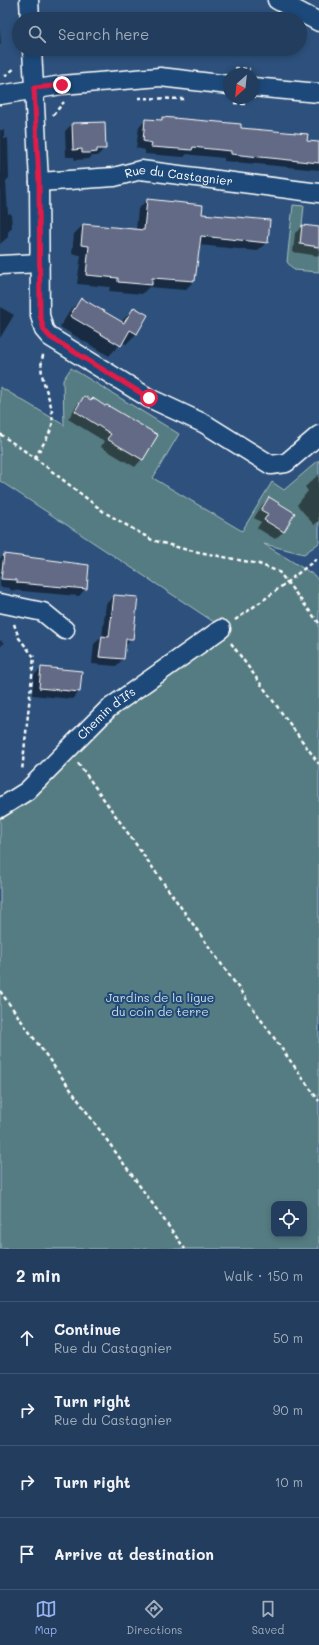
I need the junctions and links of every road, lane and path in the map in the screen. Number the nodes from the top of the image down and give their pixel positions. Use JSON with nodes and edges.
{"nodes":[{"id":1,"x":29,"y":0,"type":"edge"},
{"id":2,"x":277,"y":0,"type":"edge"},
{"id":3,"x":30,"y":12,"type":"edge"},
{"id":4,"x":300,"y":12,"type":"edge"},
{"id":5,"x":307,"y":16,"type":"edge"},
{"id":6,"x":319,"y":22,"type":"edge"},
{"id":7,"x":32,"y":56,"type":"edge"},
{"id":8,"x":223,"y":84,"type":"edge"},
{"id":9,"x":34,"y":88,"type":"junction"},
{"id":10,"x":259,"y":88,"type":"edge"},
{"id":11,"x":319,"y":93,"type":"edge"},
{"id":12,"x":0,"y":95,"type":"edge"},
{"id":13,"x":133,"y":98,"type":"dead end"},
{"id":14,"x":192,"y":99,"type":"dead end"},
{"id":15,"x":39,"y":182,"type":"junction"},
{"id":16,"x":319,"y":193,"type":"edge"},
{"id":17,"x":40,"y":263,"type":"junction"},
{"id":18,"x":0,"y":265,"type":"edge"},
{"id":19,"x":50,"y":337,"type":"junction"},
{"id":20,"x":0,"y":434,"type":"edge"},
{"id":21,"x":319,"y":435,"type":"edge"},
{"id":22,"x":35,"y":458,"type":"junction"},
{"id":23,"x":319,"y":557,"type":"edge"},
{"id":24,"x":288,"y":582,"type":"junction"},
{"id":25,"x":6,"y":604,"type":"edge"},
{"id":26,"x":319,"y":623,"type":"edge"},
{"id":27,"x":221,"y":629,"type":"junction"},
{"id":28,"x":66,"y":630,"type":"dead end"},
{"id":29,"x":68,"y":750,"type":"junction"},
{"id":30,"x":319,"y":764,"type":"edge"},
{"id":31,"x":19,"y":797,"type":"junction"},
{"id":32,"x":0,"y":808,"type":"edge"},
{"id":33,"x":0,"y":991,"type":"edge"},
{"id":34,"x":319,"y":1101,"type":"edge"},
{"id":35,"x":185,"y":1249,"type":"edge"}],
"edges":[{"from":1,"to":3,"type":"street"},
{"from":2,"to":4,"type":"street"},
{"from":5,"to":6,"type":"street"},
{"from":7,"to":9,"type":"street"},
{"from":8,"to":9,"type":"street"},
{"from":9,"to":12,"type":"street"},
{"from":9,"to":15,"type":"street"},
{"from":10,"to":11,"type":"street"},
{"from":13,"to":14,"type":"path"},
{"from":15,"to":16,"type":"street","name":"Rue du Castagnier"},
{"from":15,"to":17,"type":"street"},
{"from":17,"to":18,"type":"street"},
{"from":17,"to":19,"type":"street"},
{"from":19,"to":21,"type":"street"},
{"from":19,"to":22,"type":"path"},
{"from":20,"to":22,"type":"path"},
{"from":22,"to":24,"type":"path"},
{"from":23,"to":24,"type":"path"},
{"from":24,"to":26,"type":"path"},
{"from":24,"to":27,"type":"path"},
{"from":25,"to":28,"type":"street"},
{"from":25,"to":31,"type":"path"},
{"from":27,"to":29,"type":"street","name":"Chemin d'Ifs"},
{"from":27,"to":30,"type":"path"},
{"from":29,"to":31,"type":"street","name":"Chemin d'Ifs"},
{"from":29,"to":34,"type":"path"},
{"from":31,"to":32,"type":"street","name":"Chemin d'Ifs"},
{"from":33,"to":35,"type":"path"}]}
